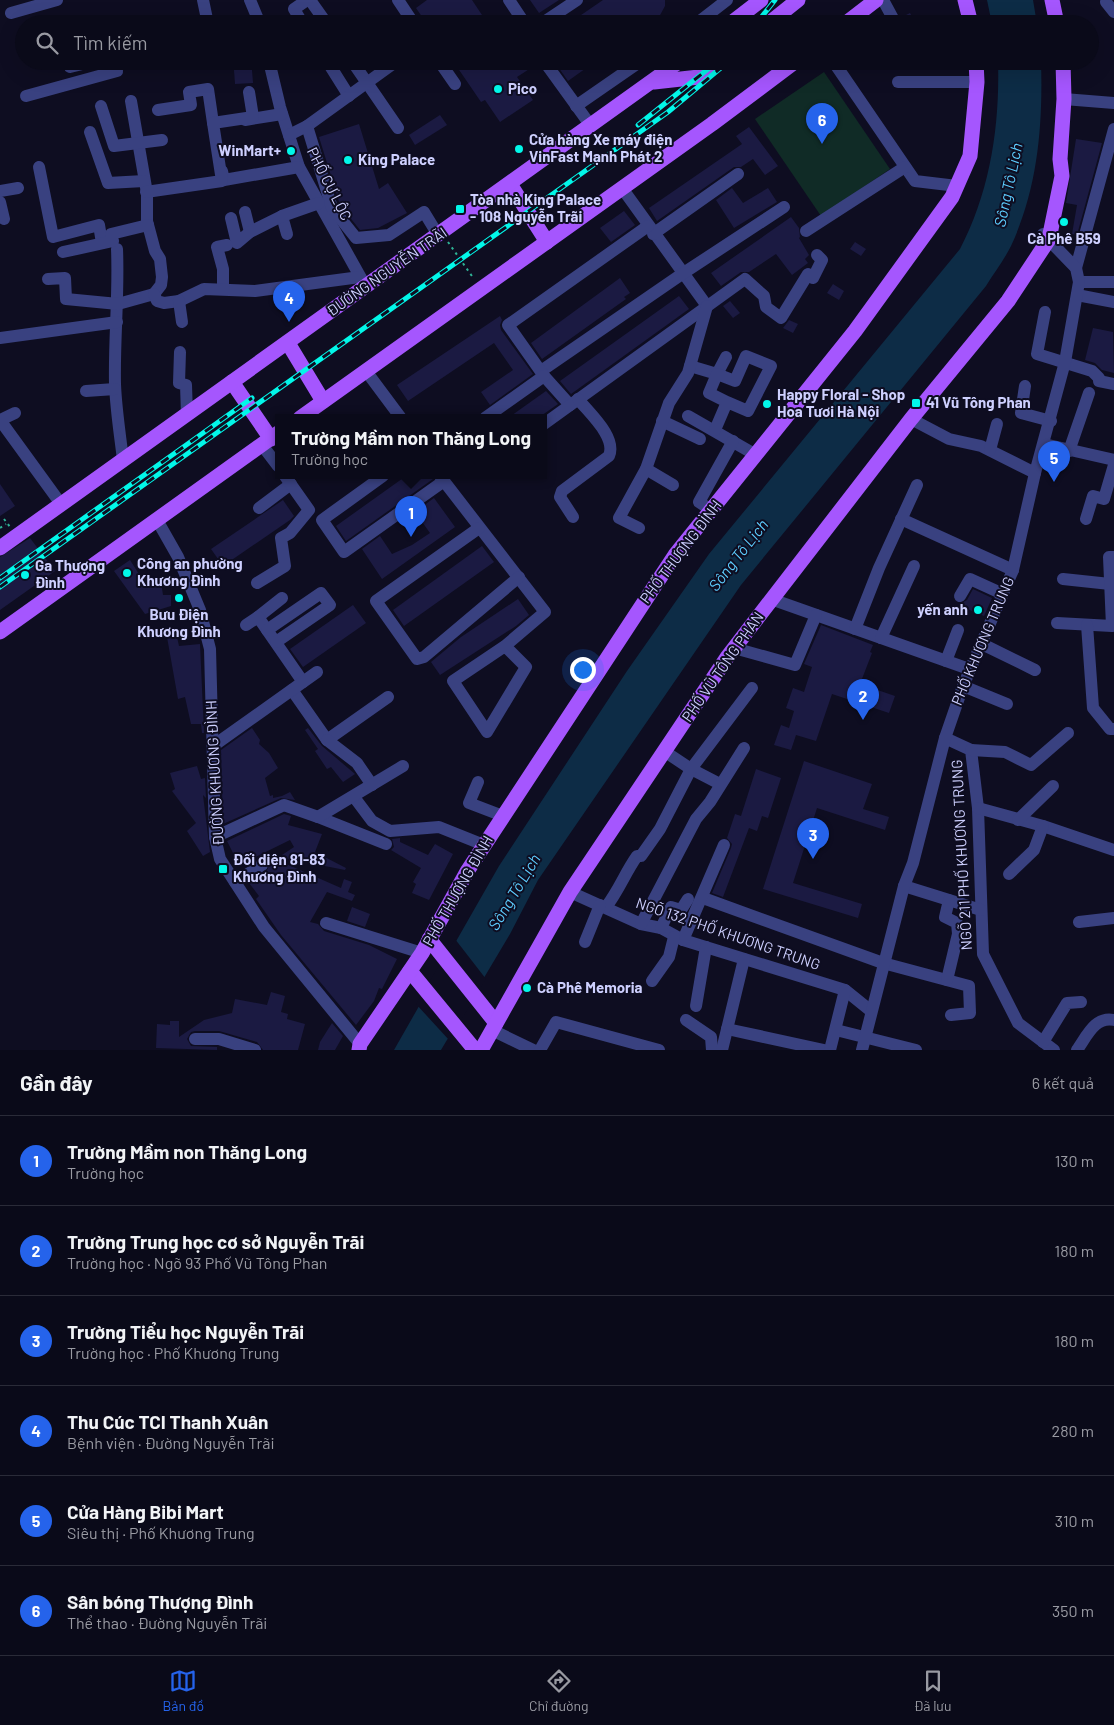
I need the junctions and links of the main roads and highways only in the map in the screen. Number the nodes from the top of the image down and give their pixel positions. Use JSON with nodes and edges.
{"nodes":[{"id":1,"x":761,"y":0,"type":"edge"},
{"id":2,"x":798,"y":0,"type":"edge"},
{"id":3,"x":876,"y":0,"type":"edge"},
{"id":4,"x":965,"y":0,"type":"edge"},
{"id":5,"x":1052,"y":0,"type":"edge"},
{"id":6,"x":742,"y":15,"type":"edge"},
{"id":7,"x":779,"y":15,"type":"edge"},
{"id":8,"x":857,"y":15,"type":"edge"},
{"id":9,"x":968,"y":15,"type":"edge"},
{"id":10,"x":1055,"y":15,"type":"edge"},
{"id":11,"x":668,"y":70,"type":"edge"},
{"id":12,"x":708,"y":70,"type":"edge"},
{"id":13,"x":784,"y":70,"type":"edge"},
{"id":14,"x":976,"y":70,"type":"edge"},
{"id":15,"x":1063,"y":70,"type":"edge"},
{"id":16,"x":652,"y":82,"type":"junction"},
{"id":17,"x":510,"y":184,"type":"junction"},
{"id":18,"x":547,"y":242,"type":"junction"},
{"id":19,"x":288,"y":343,"type":"junction"},
{"id":20,"x":232,"y":382,"type":"junction"},
{"id":21,"x":323,"y":401,"type":"junction"},
{"id":22,"x":305,"y":414,"type":"edge"},
{"id":23,"x":270,"y":439,"type":"edge"},
{"id":24,"x":0,"y":548,"type":"edge"},
{"id":25,"x":0,"y":632,"type":"edge"},
{"id":26,"x":429,"y":939,"type":"junction"},
{"id":27,"x":414,"y":977,"type":"junction"},
{"id":28,"x":494,"y":1026,"type":"junction"},
{"id":29,"x":360,"y":1047,"type":"edge"},
{"id":30,"x":475,"y":1050,"type":"edge"},
{"id":31,"x":480,"y":1050,"type":"edge"}],
"edges":[{"from":1,"to":6,"type":"main road"},
{"from":2,"to":7,"type":"main road"},
{"from":3,"to":8,"type":"main road"},
{"from":4,"to":9,"type":"main road"},
{"from":5,"to":10,"type":"main road"},
{"from":11,"to":16,"type":"main road","name":"ĐƯỜNG NGUYỄN TRÃI"},
{"from":12,"to":16,"type":"main road","name":"ĐƯỜNG NGUYỄN TRÃI"},
{"from":13,"to":18,"type":"main road"},
{"from":14,"to":26,"type":"main road","name":"PHỐ THƯỢNG ĐÌNH"},
{"from":15,"to":28,"type":"main road","name":"PHỐ VŨ TÔNG PHAN"},
{"from":16,"to":17,"type":"main road","name":"ĐƯỜNG NGUYỄN TRÃI"},
{"from":17,"to":18,"type":"main road"},
{"from":17,"to":19,"type":"main road","name":"ĐƯỜNG NGUYỄN TRÃI"},
{"from":18,"to":21,"type":"main road"},
{"from":19,"to":20,"type":"main road","name":"ĐƯỜNG NGUYỄN TRÃI"},
{"from":19,"to":21,"type":"main road"},
{"from":20,"to":23,"type":"main road"},
{"from":20,"to":24,"type":"main road","name":"ĐƯỜNG NGUYỄN TRÃI"},
{"from":21,"to":22,"type":"main road"},
{"from":23,"to":25,"type":"main road"},
{"from":26,"to":27,"type":"main road","name":"PHỐ THƯỢNG ĐÌNH"},
{"from":26,"to":28,"type":"main road"},
{"from":27,"to":29,"type":"main road","name":"PHỐ THƯỢNG ĐÌNH"},
{"from":27,"to":30,"type":"main road"},
{"from":28,"to":31,"type":"main road","name":"PHỐ VŨ TÔNG PHAN"}]}
